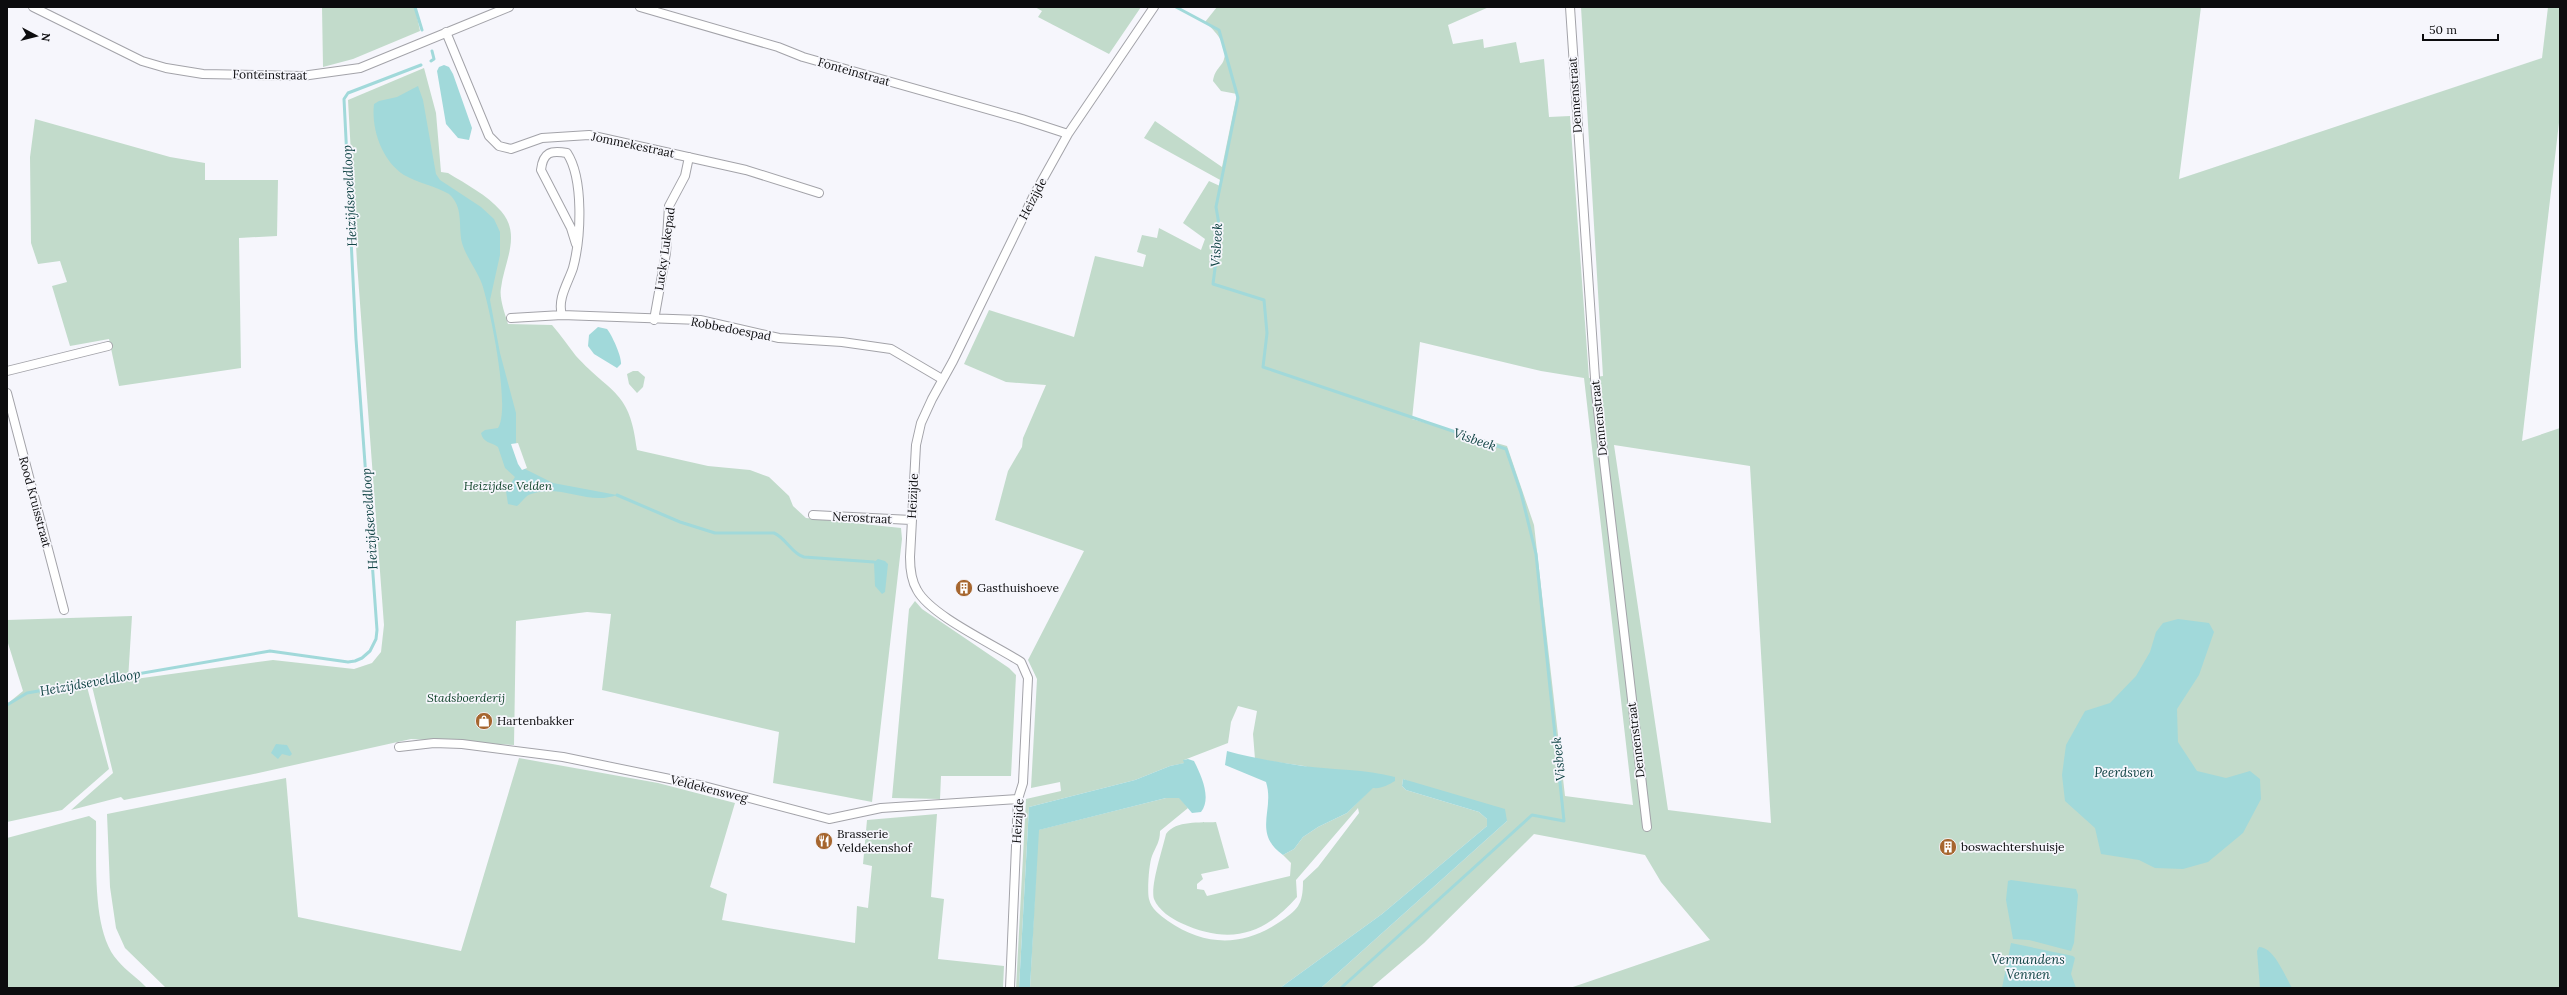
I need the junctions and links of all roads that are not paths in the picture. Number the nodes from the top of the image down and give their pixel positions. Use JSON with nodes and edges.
{"nodes":[{"id":1,"x":32,"y":7,"type":"edge"},
{"id":2,"x":509,"y":7,"type":"edge"},
{"id":3,"x":640,"y":7,"type":"edge"},
{"id":4,"x":1154,"y":7,"type":"edge"},
{"id":5,"x":1570,"y":7,"type":"edge"},
{"id":6,"x":446,"y":32,"type":"junction"},
{"id":7,"x":1068,"y":134,"type":"junction"},
{"id":8,"x":689,"y":157,"type":"junction"},
{"id":9,"x":819,"y":192,"type":"dead end"},
{"id":10,"x":576,"y":244,"type":"junction"},
{"id":11,"x":562,"y":315,"type":"junction"},
{"id":12,"x":512,"y":318,"type":"dead end"},
{"id":13,"x":654,"y":320,"type":"junction"},
{"id":14,"x":108,"y":346,"type":"dead end"},
{"id":15,"x":7,"y":371,"type":"edge"},
{"id":16,"x":942,"y":379,"type":"junction"},
{"id":17,"x":7,"y":393,"type":"edge"},
{"id":18,"x":813,"y":515,"type":"dead end"},
{"id":19,"x":911,"y":520,"type":"junction"},
{"id":20,"x":64,"y":610,"type":"dead end"},
{"id":21,"x":399,"y":747,"type":"dead end"},
{"id":22,"x":1018,"y":799,"type":"junction"},
{"id":23,"x":1647,"y":827,"type":"dead end"},
{"id":24,"x":1010,"y":988,"type":"edge"}],
"edges":[{"from":1,"to":6,"type":"street","name":"Fonteinstraat"},
{"from":2,"to":6,"type":"street","name":"Fonteinstraat"},
{"from":3,"to":7,"type":"street","name":"Fonteinstraat"},
{"from":4,"to":7,"type":"street","name":"Heizijde"},
{"from":5,"to":23,"type":"street","name":"Dennenstraat"},
{"from":6,"to":8,"type":"street","name":"Jommekestraat"},
{"from":7,"to":16,"type":"street","name":"Heizijde"},
{"from":8,"to":9,"type":"street","name":"Jommekestraat"},
{"from":8,"to":13,"type":"street","name":"Lucky Lukepad"},
{"from":10,"to":10,"type":"street"},
{"from":10,"to":11,"type":"street"},
{"from":11,"to":12,"type":"street","name":"Robbedoespad"},
{"from":11,"to":13,"type":"street","name":"Robbedoespad"},
{"from":13,"to":16,"type":"street","name":"Robbedoespad"},
{"from":14,"to":15,"type":"street"},
{"from":16,"to":19,"type":"street","name":"Heizijde"},
{"from":17,"to":20,"type":"street","name":"Rood Kruisstraat"},
{"from":18,"to":19,"type":"street","name":"Nerostraat"},
{"from":19,"to":22,"type":"street","name":"Heizijde"},
{"from":21,"to":22,"type":"street","name":"Veldekensweg"},
{"from":22,"to":24,"type":"street","name":"Heizijde"}]}
